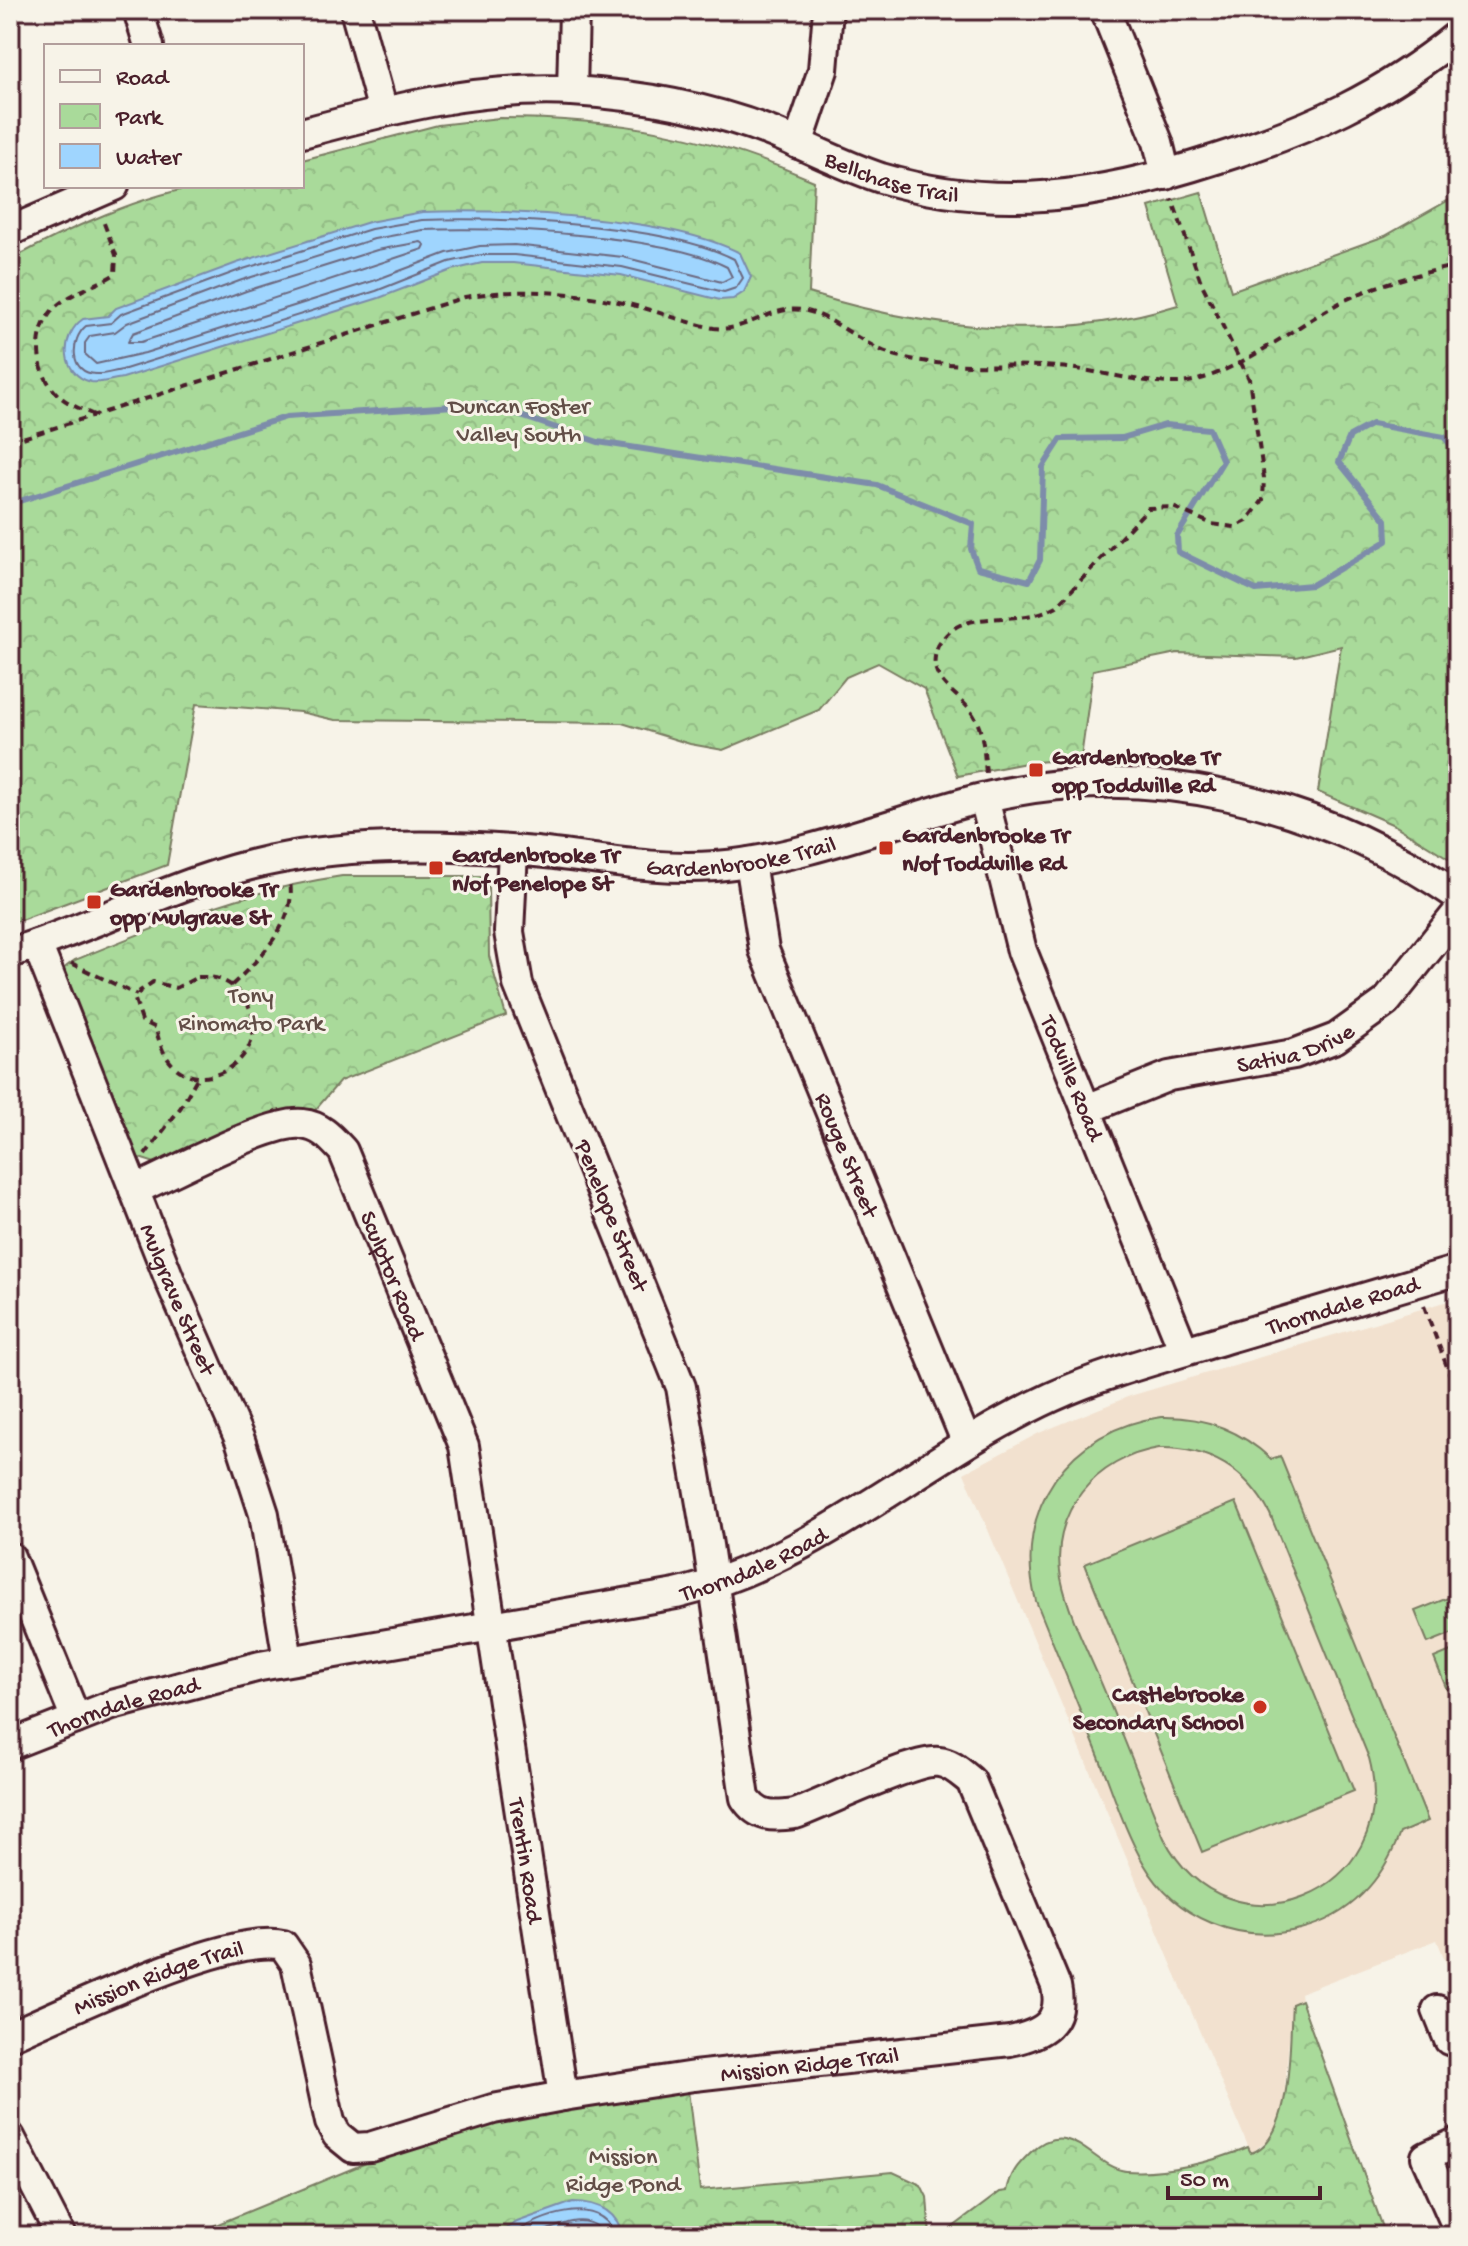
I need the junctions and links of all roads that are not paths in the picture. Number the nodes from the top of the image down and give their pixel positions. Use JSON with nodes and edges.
{"nodes":[{"id":1,"x":138,"y":10,"type":"edge"},
{"id":2,"x":355,"y":10,"type":"edge"},
{"id":3,"x":574,"y":10,"type":"edge"},
{"id":4,"x":828,"y":10,"type":"edge"},
{"id":5,"x":1105,"y":10,"type":"edge"},
{"id":6,"x":1458,"y":35,"type":"edge"},
{"id":7,"x":148,"y":44,"type":"edge"},
{"id":8,"x":572,"y":91,"type":"junction"},
{"id":9,"x":383,"y":111,"type":"junction"},
{"id":10,"x":304,"y":132,"type":"edge"},
{"id":11,"x":798,"y":144,"type":"junction"},
{"id":12,"x":1169,"y":187,"type":"junction"},
{"id":13,"x":109,"y":188,"type":"edge"},
{"id":14,"x":10,"y":231,"type":"edge"},
{"id":15,"x":985,"y":785,"type":"junction"},
{"id":16,"x":513,"y":851,"type":"junction"},
{"id":17,"x":750,"y":862,"type":"junction"},
{"id":18,"x":1458,"y":896,"type":"edge"},
{"id":19,"x":1458,"y":912,"type":"edge"},
{"id":20,"x":37,"y":944,"type":"junction"},
{"id":21,"x":10,"y":953,"type":"edge"},
{"id":22,"x":1087,"y":1109,"type":"junction"},
{"id":23,"x":134,"y":1190,"type":"junction"},
{"id":24,"x":1458,"y":1270,"type":"edge"},
{"id":25,"x":1184,"y":1351,"type":"junction"},
{"id":26,"x":966,"y":1441,"type":"junction"},
{"id":27,"x":10,"y":1557,"type":"edge"},
{"id":28,"x":714,"y":1583,"type":"junction"},
{"id":29,"x":493,"y":1626,"type":"junction"},
{"id":30,"x":288,"y":1660,"type":"junction"},
{"id":31,"x":76,"y":1719,"type":"junction"},
{"id":32,"x":10,"y":1745,"type":"edge"},
{"id":33,"x":1437,"y":2010,"type":"dead end"},
{"id":34,"x":10,"y":2036,"type":"edge"},
{"id":35,"x":1458,"y":2043,"type":"edge"},
{"id":36,"x":563,"y":2096,"type":"junction"},
{"id":37,"x":10,"y":2137,"type":"edge"},
{"id":38,"x":1458,"y":2142,"type":"edge"},
{"id":39,"x":1458,"y":2229,"type":"edge"},
{"id":40,"x":61,"y":2236,"type":"edge"}],
"edges":[{"from":1,"to":7,"type":"street"},
{"from":2,"to":9,"type":"street"},
{"from":3,"to":8,"type":"street"},
{"from":4,"to":11,"type":"street"},
{"from":5,"to":12,"type":"street"},
{"from":6,"to":12,"type":"street","name":"Bellchase Trail"},
{"from":8,"to":9,"type":"street","name":"Bellchase Trail"},
{"from":8,"to":11,"type":"street","name":"Bellchase Trail"},
{"from":9,"to":10,"type":"street","name":"Bellchase Trail"},
{"from":11,"to":12,"type":"street","name":"Bellchase Trail"},
{"from":13,"to":14,"type":"street"},
{"from":15,"to":17,"type":"street","name":"Gardenbrooke Trail"},
{"from":15,"to":18,"type":"street","name":"Gardenbrooke Trail"},
{"from":15,"to":22,"type":"street","name":"Todville Road"},
{"from":16,"to":17,"type":"street","name":"Gardenbrooke Trail"},
{"from":16,"to":20,"type":"street","name":"Gardenbrooke Trail"},
{"from":16,"to":28,"type":"street","name":"Penelope Street"},
{"from":17,"to":26,"type":"street","name":"Rouge Street"},
{"from":19,"to":22,"type":"street","name":"Sativa Drive"},
{"from":20,"to":21,"type":"street","name":"Gardenbrooke Trail"},
{"from":20,"to":23,"type":"street","name":"Mulgrave Street"},
{"from":22,"to":25,"type":"street","name":"Todville Road"},
{"from":23,"to":29,"type":"street","name":"Sculptor Road"},
{"from":23,"to":30,"type":"street","name":"Mulgrave Street"},
{"from":24,"to":25,"type":"street","name":"Thorndale Road"},
{"from":25,"to":26,"type":"street","name":"Thorndale Road"},
{"from":26,"to":28,"type":"street","name":"Thorndale Road"},
{"from":27,"to":31,"type":"street"},
{"from":28,"to":29,"type":"street","name":"Thorndale Road"},
{"from":28,"to":36,"type":"street","name":"Mission Ridge Trail"},
{"from":29,"to":30,"type":"street","name":"Thorndale Road"},
{"from":29,"to":36,"type":"street","name":"Trentin Road"},
{"from":30,"to":31,"type":"street","name":"Thorndale Road"},
{"from":31,"to":32,"type":"street","name":"Thorndale Road"},
{"from":33,"to":35,"type":"street"},
{"from":34,"to":36,"type":"street","name":"Mission Ridge Trail"},
{"from":37,"to":40,"type":"street"},
{"from":38,"to":39,"type":"street"}]}
